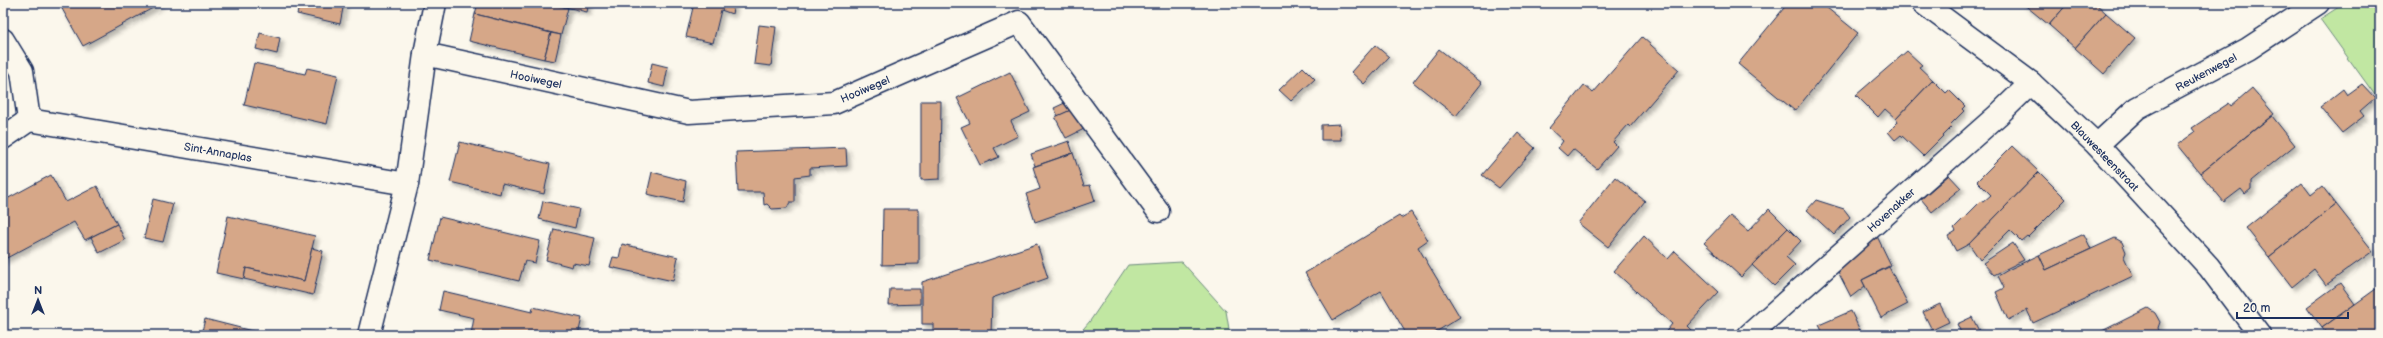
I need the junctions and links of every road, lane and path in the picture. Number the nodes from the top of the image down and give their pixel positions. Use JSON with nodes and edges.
{"nodes":[{"id":1,"x":435,"y":3,"type":"edge"},
{"id":2,"x":1923,"y":3,"type":"edge"},
{"id":3,"x":2318,"y":3,"type":"edge"},
{"id":4,"x":3,"y":40,"type":"edge"},
{"id":5,"x":425,"y":54,"type":"junction"},
{"id":6,"x":2031,"y":83,"type":"junction"},
{"id":7,"x":29,"y":120,"type":"junction"},
{"id":8,"x":3,"y":138,"type":"edge"},
{"id":9,"x":2097,"y":145,"type":"junction"},
{"id":10,"x":407,"y":184,"type":"junction"},
{"id":11,"x":1158,"y":211,"type":"dead end"},
{"id":12,"x":369,"y":335,"type":"edge"},
{"id":13,"x":1749,"y":335,"type":"edge"},
{"id":14,"x":2260,"y":335,"type":"edge"}],
"edges":[{"from":1,"to":5,"type":"street"},
{"from":2,"to":6,"type":"street","name":"Blauwesteenstraat"},
{"from":3,"to":9,"type":"street","name":"Reukenwegel"},
{"from":4,"to":7,"type":"street"},
{"from":5,"to":10,"type":"street"},
{"from":5,"to":11,"type":"street","name":"Hooiwegel"},
{"from":6,"to":9,"type":"street","name":"Blauwesteenstraat"},
{"from":6,"to":13,"type":"street","name":"Hovenakker"},
{"from":7,"to":8,"type":"street"},
{"from":7,"to":10,"type":"street","name":"Sint-Annaplas"},
{"from":9,"to":14,"type":"street","name":"Blauwesteenstraat"},
{"from":10,"to":12,"type":"street"}]}
